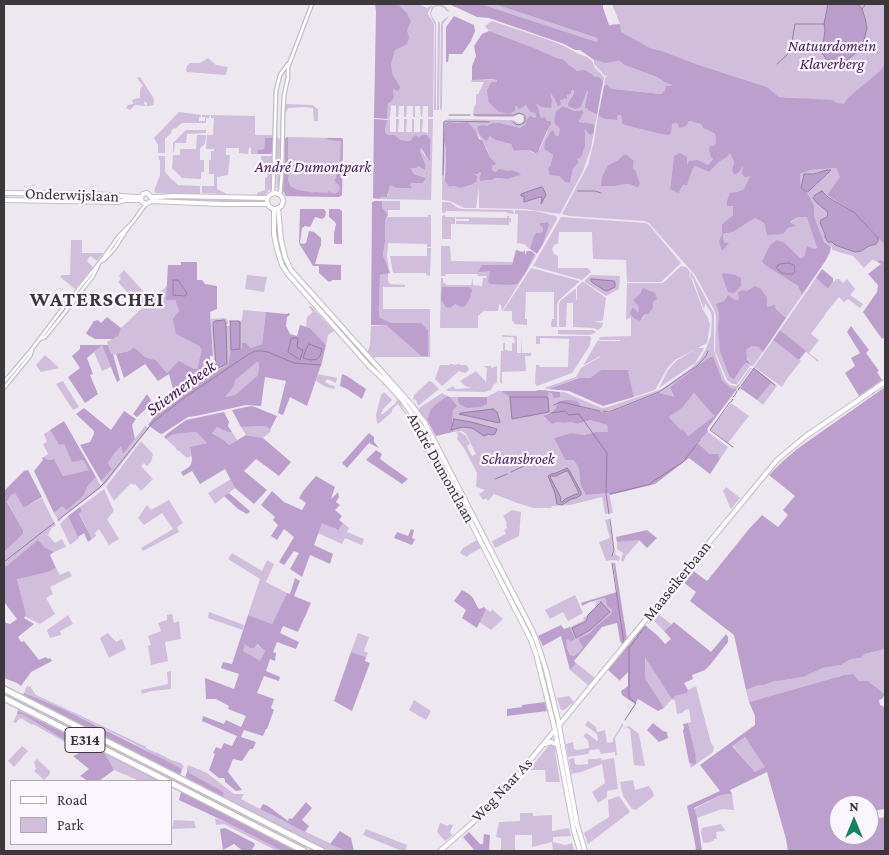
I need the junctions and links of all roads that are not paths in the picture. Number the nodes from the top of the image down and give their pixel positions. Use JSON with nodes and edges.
{"nodes":[{"id":1,"x":312,"y":4,"type":"edge"},
{"id":2,"x":289,"y":62,"type":"junction"},
{"id":3,"x":4,"y":193,"type":"edge"},
{"id":4,"x":274,"y":194,"type":"junction"},
{"id":5,"x":280,"y":195,"type":"junction"},
{"id":6,"x":268,"y":198,"type":"junction"},
{"id":7,"x":151,"y":199,"type":"junction"},
{"id":8,"x":4,"y":200,"type":"edge"},
{"id":9,"x":143,"y":201,"type":"junction"},
{"id":10,"x":268,"y":204,"type":"junction"},
{"id":11,"x":276,"y":209,"type":"junction"},
{"id":12,"x":12,"y":375,"type":"junction"},
{"id":13,"x":4,"y":382,"type":"edge"},
{"id":14,"x":885,"y":382,"type":"edge"},
{"id":15,"x":4,"y":388,"type":"edge"},
{"id":16,"x":4,"y":689,"type":"edge"},
{"id":17,"x":4,"y":698,"type":"edge"},
{"id":18,"x":556,"y":711,"type":"junction"},
{"id":19,"x":569,"y":712,"type":"junction"},
{"id":20,"x":559,"y":725,"type":"junction"},
{"id":21,"x":555,"y":730,"type":"junction"},
{"id":22,"x":543,"y":745,"type":"junction"},
{"id":23,"x":558,"y":745,"type":"junction"},
{"id":24,"x":165,"y":780,"type":"edge"},
{"id":25,"x":172,"y":785,"type":"edge"},
{"id":26,"x":304,"y":851,"type":"edge"},
{"id":27,"x":322,"y":851,"type":"edge"},
{"id":28,"x":440,"y":851,"type":"edge"},
{"id":29,"x":580,"y":851,"type":"edge"},
{"id":30,"x":585,"y":851,"type":"edge"}],
"edges":[{"from":1,"to":2,"type":"street"},
{"from":2,"to":4,"type":"street"},
{"from":2,"to":5,"type":"street"},
{"from":3,"to":9,"type":"main road","name":"Onderwijslaan"},
{"from":4,"to":5,"type":"main road"},
{"from":4,"to":6,"type":"main road"},
{"from":5,"to":11,"type":"main road"},
{"from":6,"to":7,"type":"main road","name":"Onderwijslaan"},
{"from":6,"to":10,"type":"main road"},
{"from":7,"to":9,"type":"main road","name":"Onderwijslaan"},
{"from":7,"to":9,"type":"main road","name":"Onderwijslaan"},
{"from":7,"to":10,"type":"main road","name":"Onderwijslaan"},
{"from":8,"to":9,"type":"main road","name":"Onderwijslaan"},
{"from":9,"to":12,"type":"street"},
{"from":10,"to":11,"type":"main road"},
{"from":11,"to":18,"type":"main road","name":"André Dumontlaan"},
{"from":11,"to":21,"type":"main road","name":"André Dumontlaan"},
{"from":12,"to":13,"type":"street"},
{"from":12,"to":15,"type":"street"},
{"from":14,"to":19,"type":"main road","name":"Maaseikerbaan"},
{"from":16,"to":27,"type":"highway","number":"E314"},
{"from":17,"to":24,"type":"highway","number":"E314"},
{"from":18,"to":19,"type":"main road"},
{"from":18,"to":20,"type":"main road","name":"André Dumontlaan"},
{"from":19,"to":20,"type":"main road","name":"Maaseikerbaan"},
{"from":20,"to":21,"type":"main road","name":"Weg Naar As"},
{"from":20,"to":30,"type":"main road","name":"André Dumontlaan"},
{"from":21,"to":22,"type":"main road","name":"Weg Naar As"},
{"from":21,"to":23,"type":"main road","name":"André Dumontlaan"},
{"from":22,"to":23,"type":"main road"},
{"from":22,"to":28,"type":"main road","name":"Weg Naar As"},
{"from":23,"to":29,"type":"main road","name":"André Dumontlaan"},
{"from":25,"to":26,"type":"highway"}]}
